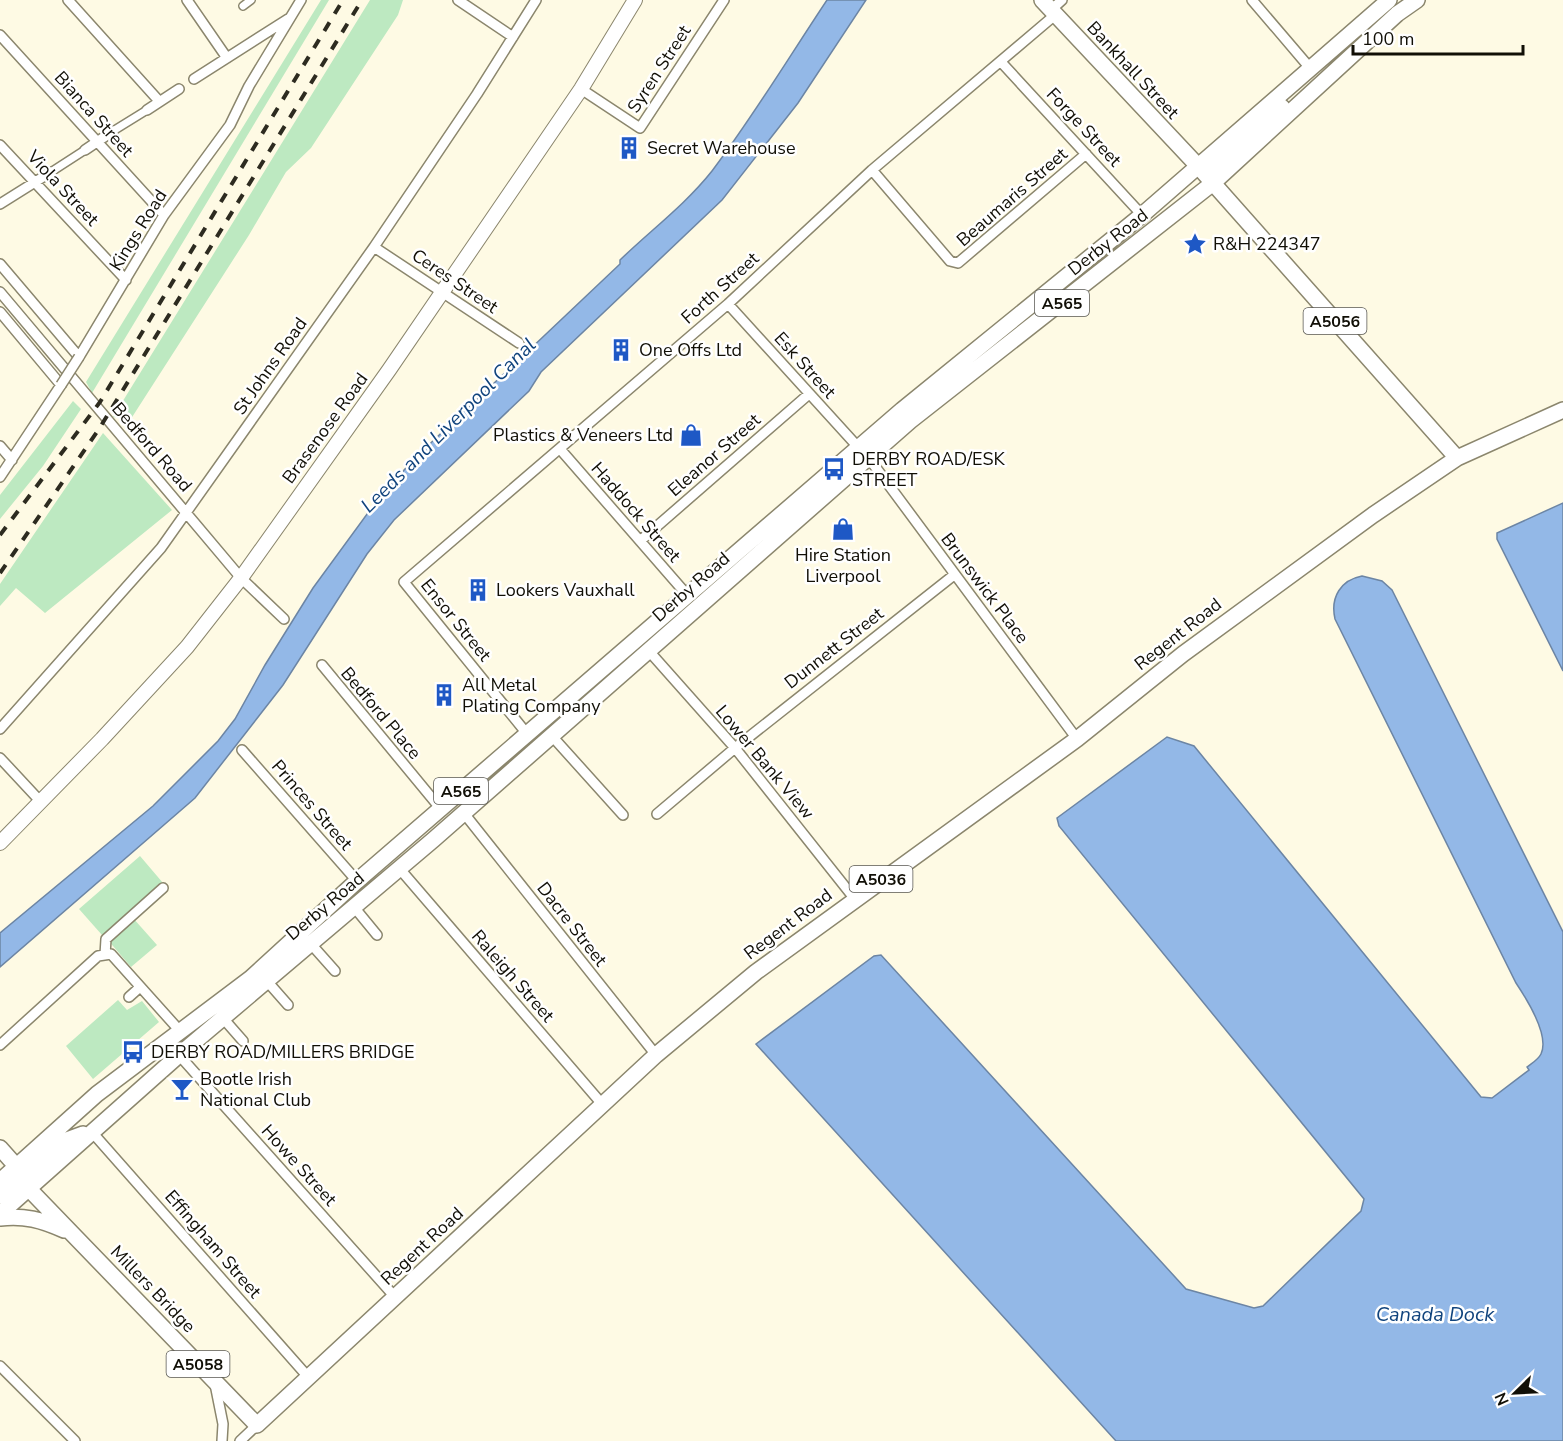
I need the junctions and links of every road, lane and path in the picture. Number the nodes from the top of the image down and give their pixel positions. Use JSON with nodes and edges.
{"nodes":[{"id":1,"x":68,"y":0,"type":"edge"},
{"id":2,"x":187,"y":0,"type":"edge"},
{"id":3,"x":250,"y":0,"type":"edge"},
{"id":4,"x":302,"y":0,"type":"edge"},
{"id":5,"x":458,"y":0,"type":"edge"},
{"id":6,"x":536,"y":0,"type":"edge"},
{"id":7,"x":635,"y":0,"type":"edge"},
{"id":8,"x":724,"y":0,"type":"edge"},
{"id":9,"x":1252,"y":0,"type":"edge"},
{"id":10,"x":1389,"y":0,"type":"edge"},
{"id":11,"x":1417,"y":0,"type":"edge"},
{"id":12,"x":243,"y":6,"type":"dead end"},
{"id":13,"x":1052,"y":6,"type":"edge"},
{"id":14,"x":290,"y":17,"type":"junction"},
{"id":15,"x":0,"y":35,"type":"edge"},
{"id":16,"x":513,"y":37,"type":"junction"},
{"id":17,"x":227,"y":58,"type":"junction"},
{"id":18,"x":1001,"y":63,"type":"junction"},
{"id":19,"x":1310,"y":68,"type":"junction"},
{"id":20,"x":194,"y":79,"type":"dead end"},
{"id":21,"x":179,"y":89,"type":"dead end"},
{"id":22,"x":581,"y":89,"type":"junction"},
{"id":23,"x":1305,"y":98,"type":"junction"},
{"id":24,"x":159,"y":101,"type":"junction"},
{"id":25,"x":147,"y":110,"type":"joint"},
{"id":26,"x":113,"y":131,"type":"joint"},
{"id":27,"x":97,"y":142,"type":"junction"},
{"id":28,"x":0,"y":145,"type":"edge"},
{"id":29,"x":85,"y":150,"type":"joint"},
{"id":30,"x":1086,"y":154,"type":"junction"},
{"id":31,"x":1197,"y":165,"type":"junction"},
{"id":32,"x":872,"y":170,"type":"junction"},
{"id":33,"x":51,"y":172,"type":"joint"},
{"id":34,"x":34,"y":182,"type":"junction"},
{"id":35,"x":1213,"y":183,"type":"junction"},
{"id":36,"x":0,"y":204,"type":"edge"},
{"id":37,"x":164,"y":215,"type":"junction"},
{"id":38,"x":1142,"y":215,"type":"junction"},
{"id":39,"x":1103,"y":246,"type":"junction"},
{"id":40,"x":374,"y":247,"type":"junction"},
{"id":41,"x":0,"y":264,"type":"edge"},
{"id":42,"x":126,"y":280,"type":"junction"},
{"id":43,"x":0,"y":292,"type":"edge"},
{"id":44,"x":441,"y":292,"type":"junction"},
{"id":45,"x":728,"y":304,"type":"junction"},
{"id":46,"x":0,"y":312,"type":"edge"},
{"id":47,"x":519,"y":343,"type":"dead end"},
{"id":48,"x":79,"y":357,"type":"junction"},
{"id":49,"x":61,"y":385,"type":"junction"},
{"id":50,"x":809,"y":394,"type":"junction"},
{"id":51,"x":1563,"y":410,"type":"edge"},
{"id":52,"x":0,"y":446,"type":"edge"},
{"id":53,"x":560,"y":449,"type":"junction"},
{"id":54,"x":863,"y":452,"type":"junction"},
{"id":55,"x":1457,"y":458,"type":"junction"},
{"id":56,"x":12,"y":460,"type":"junction"},
{"id":57,"x":0,"y":477,"type":"edge"},
{"id":58,"x":187,"y":513,"type":"junction"},
{"id":59,"x":640,"y":541,"type":"junction"},
{"id":60,"x":954,"y":575,"type":"junction"},
{"id":61,"x":241,"y":578,"type":"junction"},
{"id":62,"x":404,"y":582,"type":"joint"},
{"id":63,"x":688,"y":596,"type":"junction"},
{"id":64,"x":284,"y":619,"type":"dead end"},
{"id":65,"x":648,"y":650,"type":"junction"},
{"id":66,"x":322,"y":665,"type":"dead end"},
{"id":67,"x":0,"y":729,"type":"edge"},
{"id":68,"x":528,"y":735,"type":"junction"},
{"id":69,"x":551,"y":735,"type":"junction"},
{"id":70,"x":1077,"y":739,"type":"junction"},
{"id":71,"x":735,"y":748,"type":"junction"},
{"id":72,"x":242,"y":750,"type":"dead end"},
{"id":73,"x":0,"y":758,"type":"edge"},
{"id":74,"x":41,"y":802,"type":"junction"},
{"id":75,"x":440,"y":808,"type":"junction"},
{"id":76,"x":463,"y":812,"type":"junction"},
{"id":77,"x":657,"y":814,"type":"dead end"},
{"id":78,"x":623,"y":815,"type":"dead end"},
{"id":79,"x":0,"y":843,"type":"edge"},
{"id":80,"x":399,"y":868,"type":"junction"},
{"id":81,"x":357,"y":881,"type":"junction"},
{"id":82,"x":163,"y":888,"type":"dead end"},
{"id":83,"x":854,"y":898,"type":"junction"},
{"id":84,"x":354,"y":907,"type":"junction"},
{"id":85,"x":377,"y":935,"type":"dead end"},
{"id":86,"x":311,"y":944,"type":"junction"},
{"id":87,"x":105,"y":955,"type":"junction"},
{"id":88,"x":335,"y":971,"type":"dead end"},
{"id":89,"x":266,"y":980,"type":"junction"},
{"id":90,"x":139,"y":988,"type":"junction"},
{"id":91,"x":129,"y":997,"type":"dead end"},
{"id":92,"x":288,"y":1005,"type":"dead end"},
{"id":93,"x":222,"y":1017,"type":"junction"},
{"id":94,"x":180,"y":1031,"type":"junction"},
{"id":95,"x":243,"y":1041,"type":"dead end"},
{"id":96,"x":0,"y":1045,"type":"edge"},
{"id":97,"x":179,"y":1054,"type":"junction"},
{"id":98,"x":656,"y":1055,"type":"junction"},
{"id":99,"x":602,"y":1104,"type":"junction"},
{"id":100,"x":91,"y":1131,"type":"junction"},
{"id":101,"x":0,"y":1148,"type":"edge"},
{"id":102,"x":12,"y":1177,"type":"edge"},
{"id":103,"x":0,"y":1196,"type":"edge"},
{"id":104,"x":0,"y":1216,"type":"edge"},
{"id":105,"x":72,"y":1234,"type":"junction"},
{"id":106,"x":395,"y":1298,"type":"junction"},
{"id":107,"x":0,"y":1366,"type":"edge"},
{"id":108,"x":309,"y":1378,"type":"junction"},
{"id":109,"x":213,"y":1380,"type":"junction"},
{"id":110,"x":257,"y":1425,"type":"junction"},
{"id":111,"x":67,"y":1433,"type":"junction"},
{"id":112,"x":59,"y":1441,"type":"edge"},
{"id":113,"x":75,"y":1441,"type":"edge"},
{"id":114,"x":222,"y":1441,"type":"edge"},
{"id":115,"x":240,"y":1441,"type":"edge"}],
"edges":[{"from":1,"to":24,"type":"street"},
{"from":2,"to":17,"type":"street"},
{"from":3,"to":12,"type":"street"},
{"from":4,"to":14,"type":"street","name":"Kings Road"},
{"from":5,"to":16,"type":"street"},
{"from":6,"to":16,"type":"street","name":"St Johns Road"},
{"from":7,"to":22,"type":"main road","name":"Brasenose Road"},
{"from":8,"to":22,"type":"street","name":"Syren Street"},
{"from":9,"to":19,"type":"street"},
{"from":10,"to":19,"type":"main road","name":"Derby Road","number":"A565"},
{"from":11,"to":23,"type":"main road","name":"Derby Road","number":"A565"},
{"from":13,"to":18,"type":"street","name":"Forth Street"},
{"from":13,"to":31,"type":"main road","name":"Bankhall Street","number":"A5056"},
{"from":14,"to":17,"type":"street"},
{"from":14,"to":37,"type":"street","name":"Kings Road"},
{"from":15,"to":27,"type":"street","name":"Bianca Street"},
{"from":16,"to":40,"type":"street","name":"St Johns Road"},
{"from":17,"to":20,"type":"street"},
{"from":18,"to":30,"type":"street","name":"Forge Street"},
{"from":18,"to":32,"type":"street","name":"Forth Street"},
{"from":19,"to":31,"type":"main road","name":"Derby Road","number":"A565"},
{"from":21,"to":24,"type":"street"},
{"from":22,"to":44,"type":"main road","name":"Brasenose Road"},
{"from":23,"to":31,"type":"main road"},
{"from":23,"to":35,"type":"main road","name":"Derby Road","number":"A565"},
{"from":24,"to":25,"type":"street"},
{"from":25,"to":26,"type":"street"},
{"from":26,"to":27,"type":"street"},
{"from":27,"to":29,"type":"street"},
{"from":27,"to":37,"type":"street","name":"Bianca Street"},
{"from":28,"to":34,"type":"street","name":"Viola Street"},
{"from":29,"to":33,"type":"street"},
{"from":30,"to":32,"type":"street","name":"Beaumaris Street"},
{"from":30,"to":38,"type":"street","name":"Forge Street"},
{"from":31,"to":35,"type":"main road","number":"A5056"},
{"from":31,"to":38,"type":"main road","name":"Derby Road","number":"A565"},
{"from":32,"to":45,"type":"street","name":"Forth Street"},
{"from":33,"to":34,"type":"street"},
{"from":34,"to":36,"type":"street"},
{"from":34,"to":42,"type":"street","name":"Viola Street"},
{"from":35,"to":39,"type":"main road"},
{"from":35,"to":54,"type":"main road","name":"Derby Road","number":"A565"},
{"from":35,"to":55,"type":"main road","number":"A5056"},
{"from":37,"to":42,"type":"street","name":"Kings Road"},
{"from":38,"to":39,"type":"main road","name":"Derby Road","number":"A565"},
{"from":39,"to":54,"type":"main road","name":"Derby Road","number":"A565"},
{"from":40,"to":44,"type":"street","name":"Ceres Street"},
{"from":40,"to":58,"type":"street","name":"St Johns Road"},
{"from":41,"to":48,"type":"street"},
{"from":42,"to":48,"type":"street","name":"Kings Road"},
{"from":43,"to":58,"type":"street","name":"Bedford Road"},
{"from":44,"to":47,"type":"street","name":"Ceres Street"},
{"from":44,"to":61,"type":"main road","name":"Brasenose Road"},
{"from":45,"to":50,"type":"street","name":"Esk Street"},
{"from":45,"to":53,"type":"street","name":"Forth Street"},
{"from":46,"to":49,"type":"street"},
{"from":48,"to":49,"type":"street","name":"Kings Road","bridge":true},
{"from":49,"to":56,"type":"street","name":"Kings Road"},
{"from":50,"to":54,"type":"street","name":"Esk Street"},
{"from":50,"to":59,"type":"street","name":"Eleanor Street"},
{"from":51,"to":55,"type":"main road","name":"Regent Road","number":"A5036"},
{"from":52,"to":56,"type":"street"},
{"from":53,"to":59,"type":"street","name":"Haddock Street"},
{"from":53,"to":62,"type":"street","name":"Forth Street"},
{"from":54,"to":60,"type":"street","name":"Brunswick Place"},
{"from":54,"to":63,"type":"main road","name":"Derby Road","number":"A565"},
{"from":54,"to":65,"type":"main road","name":"Derby Road","number":"A565"},
{"from":55,"to":70,"type":"main road","name":"Regent Road","number":"A5036"},
{"from":56,"to":57,"type":"street","name":"Kings Road"},
{"from":58,"to":61,"type":"street","name":"Bedford Road"},
{"from":58,"to":67,"type":"street","name":"St Johns Road"},
{"from":59,"to":63,"type":"street","name":"Haddock Street"},
{"from":60,"to":70,"type":"street","name":"Brunswick Place"},
{"from":60,"to":71,"type":"street","name":"Dunnett Street"},
{"from":61,"to":64,"type":"street","name":"Bedford Road"},
{"from":61,"to":74,"type":"main road","name":"Brasenose Road"},
{"from":62,"to":68,"type":"street","name":"Ensor Street"},
{"from":63,"to":68,"type":"main road","name":"Derby Road","number":"A565"},
{"from":65,"to":69,"type":"main road","name":"Derby Road","number":"A565"},
{"from":65,"to":71,"type":"street","name":"Lower Bank View"},
{"from":66,"to":75,"type":"street","name":"Bedford Place"},
{"from":68,"to":75,"type":"main road","name":"Derby Road","number":"A565"},
{"from":69,"to":76,"type":"main road","name":"Derby Road","number":"A565"},
{"from":69,"to":78,"type":"street"},
{"from":70,"to":83,"type":"main road","name":"Regent Road","number":"A5036"},
{"from":71,"to":77,"type":"street","name":"Dunnett Street"},
{"from":71,"to":83,"type":"street","name":"Lower Bank View"},
{"from":72,"to":81,"type":"street","name":"Princes Street"},
{"from":73,"to":74,"type":"street"},
{"from":74,"to":79,"type":"main road","name":"Brasenose Road"},
{"from":75,"to":81,"type":"main road","name":"Derby Road","number":"A565"},
{"from":76,"to":80,"type":"main road","name":"Derby Road","number":"A565"},
{"from":76,"to":98,"type":"street","name":"Dacre Street"},
{"from":80,"to":84,"type":"main road","name":"Derby Road","number":"A565"},
{"from":80,"to":99,"type":"street","name":"Raleigh Street"},
{"from":81,"to":94,"type":"main road","name":"Derby Road","number":"A565"},
{"from":82,"to":87,"type":"street"},
{"from":83,"to":98,"type":"main road","name":"Regent Road","number":"A5036"},
{"from":84,"to":85,"type":"street"},
{"from":84,"to":86,"type":"main road","name":"Derby Road","number":"A565"},
{"from":86,"to":88,"type":"street"},
{"from":86,"to":89,"type":"main road","name":"Derby Road","number":"A565"},
{"from":87,"to":90,"type":"street"},
{"from":87,"to":96,"type":"street"},
{"from":89,"to":92,"type":"street"},
{"from":89,"to":93,"type":"main road","name":"Derby Road","number":"A565"},
{"from":90,"to":91,"type":"street"},
{"from":90,"to":94,"type":"street"},
{"from":93,"to":95,"type":"street"},
{"from":93,"to":97,"type":"main road","name":"Derby Road","number":"A565"},
{"from":94,"to":102,"type":"main road","name":"Derby Road","number":"A565"},
{"from":97,"to":100,"type":"main road","name":"Derby Road","number":"A565"},
{"from":97,"to":106,"type":"street","name":"Howe Street"},
{"from":98,"to":99,"type":"main road","name":"Regent Road","number":"A5036"},
{"from":99,"to":106,"type":"main road","name":"Regent Road","number":"A5036"},
{"from":100,"to":102,"type":"main road","name":"Derby Road","number":"A565"},
{"from":100,"to":108,"type":"street","name":"Effingham Street"},
{"from":101,"to":102,"type":"main road","name":"Millers Bridge","number":"A5058"},
{"from":102,"to":103,"type":"main road"},
{"from":102,"to":104,"type":"main road","name":"Derby Road","number":"A565"},
{"from":102,"to":105,"type":"main road","name":"Millers Bridge","number":"A5058"},
{"from":104,"to":105,"type":"main road"},
{"from":105,"to":109,"type":"main road","name":"Millers Bridge","number":"A5058"},
{"from":106,"to":108,"type":"main road","name":"Regent Road","number":"A5036"},
{"from":107,"to":111,"type":"street"},
{"from":108,"to":110,"type":"main road","name":"Regent Road","number":"A5036"},
{"from":109,"to":110,"type":"main road","name":"Millers Bridge","number":"A5058"},
{"from":109,"to":114,"type":"street"},
{"from":110,"to":115,"type":"street","name":"Regent Road"},
{"from":111,"to":112,"type":"street"},
{"from":111,"to":113,"type":"street"}]}
